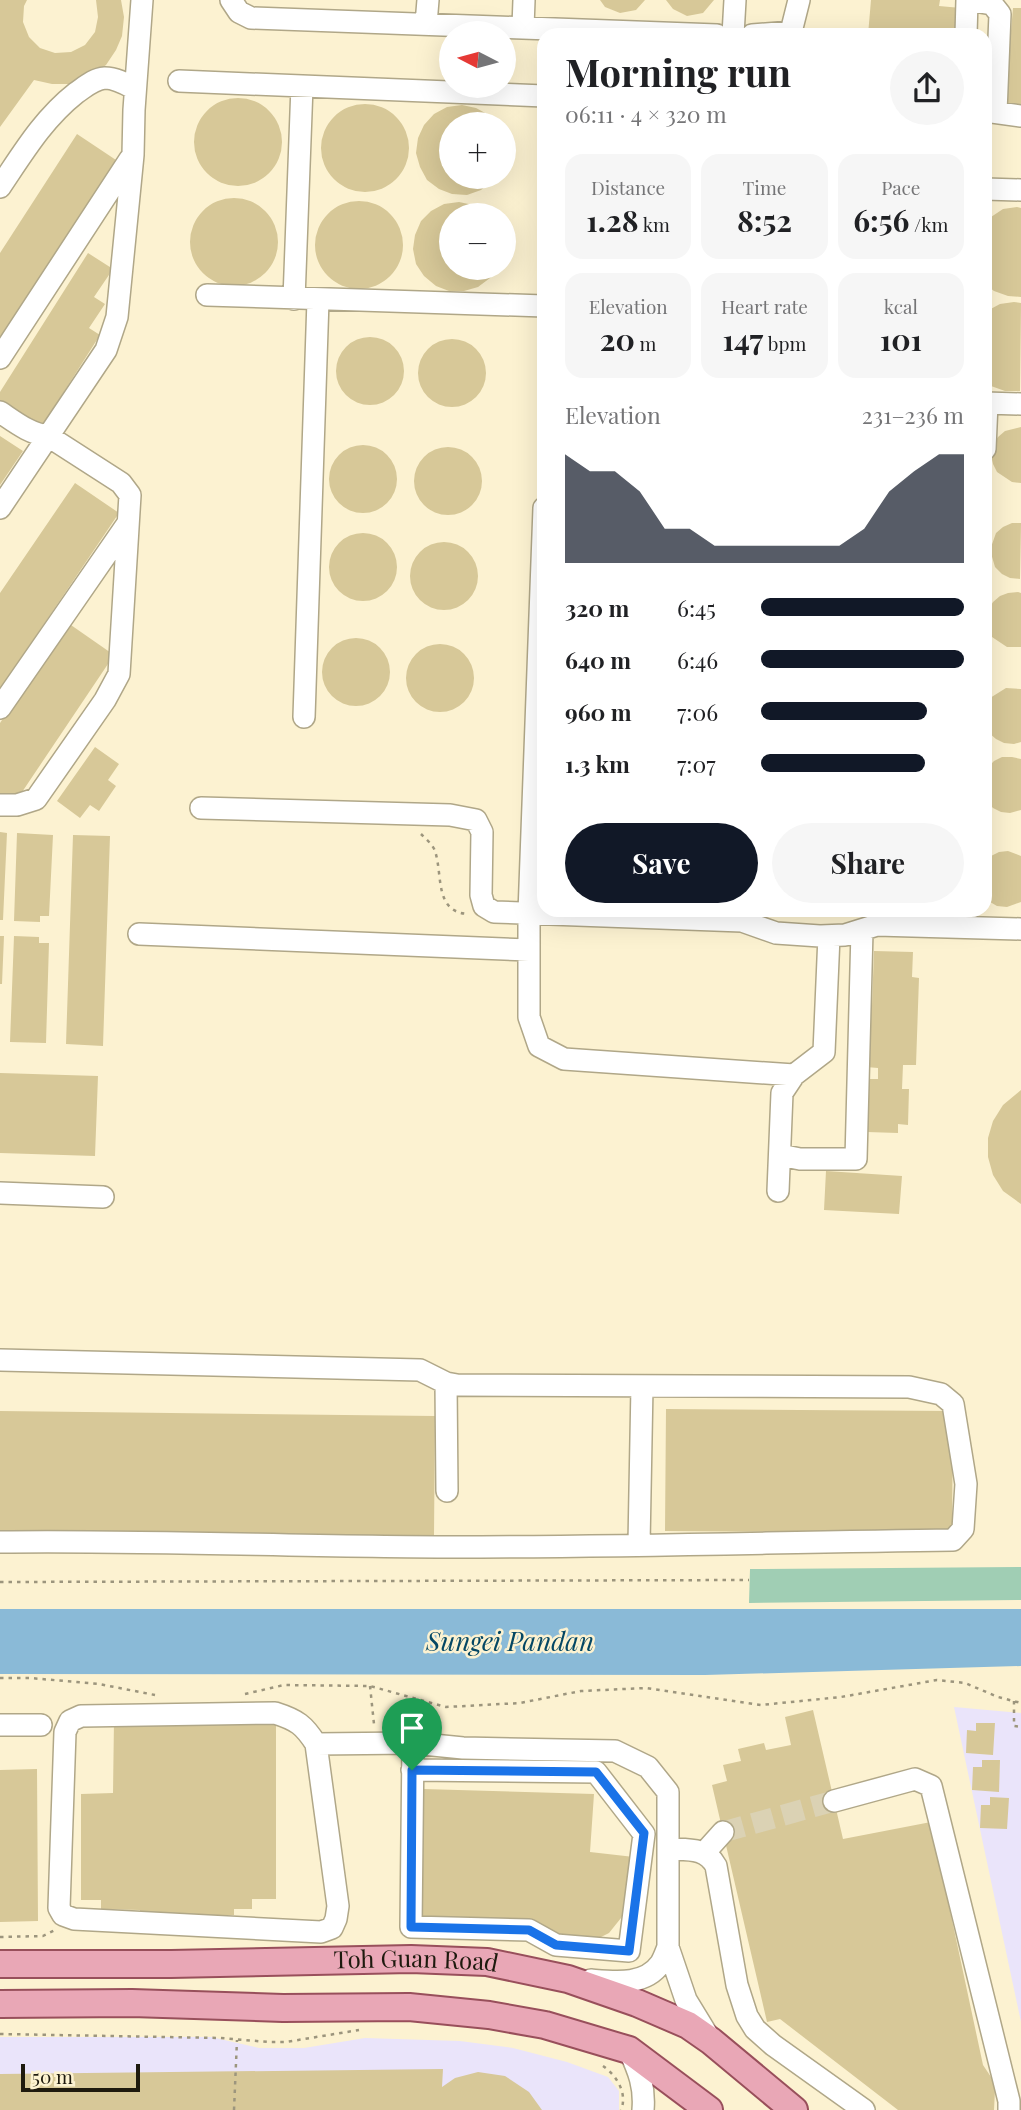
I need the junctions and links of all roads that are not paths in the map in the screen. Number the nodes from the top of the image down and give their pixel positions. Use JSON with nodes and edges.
{"nodes":[{"id":1,"x":142,"y":0,"type":"edge"},
{"id":2,"x":232,"y":0,"type":"edge"},
{"id":3,"x":428,"y":0,"type":"edge"},
{"id":4,"x":524,"y":0,"type":"edge"},
{"id":5,"x":735,"y":0,"type":"edge"},
{"id":6,"x":799,"y":0,"type":"edge"},
{"id":7,"x":967,"y":0,"type":"edge"},
{"id":8,"x":426,"y":24,"type":"junction"},
{"id":9,"x":523,"y":27,"type":"junction"},
{"id":10,"x":733,"y":28,"type":"edge"},
{"id":11,"x":792,"y":28,"type":"edge"},
{"id":12,"x":967,"y":28,"type":"edge"},
{"id":13,"x":537,"y":29,"type":"edge"},
{"id":14,"x":179,"y":81,"type":"dead end"},
{"id":15,"x":302,"y":86,"type":"junction"},
{"id":16,"x":135,"y":89,"type":"junction"},
{"id":17,"x":537,"y":96,"type":"edge"},
{"id":18,"x":992,"y":100,"type":"edge"},
{"id":19,"x":992,"y":111,"type":"edge"},
{"id":20,"x":1021,"y":116,"type":"edge"},
{"id":21,"x":133,"y":155,"type":"junction"},
{"id":22,"x":0,"y":187,"type":"edge"},
{"id":23,"x":992,"y":188,"type":"edge"},
{"id":24,"x":1021,"y":190,"type":"edge"},
{"id":25,"x":207,"y":295,"type":"dead end"},
{"id":26,"x":295,"y":299,"type":"junction"},
{"id":27,"x":318,"y":300,"type":"junction"},
{"id":28,"x":537,"y":306,"type":"edge"},
{"id":29,"x":0,"y":358,"type":"edge"},
{"id":30,"x":992,"y":403,"type":"edge"},
{"id":31,"x":1021,"y":404,"type":"edge"},
{"id":32,"x":0,"y":412,"type":"edge"},
{"id":33,"x":48,"y":436,"type":"junction"},
{"id":34,"x":0,"y":508,"type":"edge"},
{"id":35,"x":129,"y":522,"type":"junction"},
{"id":36,"x":537,"y":697,"type":"edge"},
{"id":37,"x":0,"y":708,"type":"edge"},
{"id":38,"x":304,"y":717,"type":"dead end"},
{"id":39,"x":0,"y":806,"type":"edge"},
{"id":40,"x":201,"y":808,"type":"dead end"},
{"id":41,"x":529,"y":913,"type":"junction"},
{"id":42,"x":537,"y":913,"type":"edge"},
{"id":43,"x":715,"y":917,"type":"edge"},
{"id":44,"x":967,"y":919,"type":"edge"},
{"id":45,"x":1021,"y":929,"type":"edge"},
{"id":46,"x":862,"y":931,"type":"junction"},
{"id":47,"x":139,"y":934,"type":"dead end"},
{"id":48,"x":830,"y":936,"type":"junction"},
{"id":49,"x":529,"y":950,"type":"junction"},
{"id":50,"x":794,"y":1075,"type":"junction"},
{"id":51,"x":780,"y":1154,"type":"junction"},
{"id":52,"x":778,"y":1191,"type":"dead end"},
{"id":53,"x":0,"y":1193,"type":"edge"},
{"id":54,"x":103,"y":1197,"type":"dead end"},
{"id":55,"x":0,"y":1360,"type":"edge"},
{"id":56,"x":446,"y":1383,"type":"junction"},
{"id":57,"x":642,"y":1385,"type":"junction"},
{"id":58,"x":447,"y":1491,"type":"dead end"},
{"id":59,"x":0,"y":1542,"type":"edge"},
{"id":60,"x":639,"y":1544,"type":"junction"},
{"id":61,"x":0,"y":1725,"type":"edge"},
{"id":62,"x":41,"y":1725,"type":"dead end"},
{"id":63,"x":413,"y":1743,"type":"junction"},
{"id":64,"x":316,"y":1744,"type":"junction"},
{"id":65,"x":412,"y":1770,"type":"junction"},
{"id":66,"x":834,"y":1801,"type":"tunnel mouth"},
{"id":67,"x":723,"y":1832,"type":"tunnel mouth"},
{"id":68,"x":668,"y":1849,"type":"junction"},
{"id":69,"x":705,"y":1852,"type":"junction"},
{"id":70,"x":668,"y":1947,"type":"junction"},
{"id":71,"x":0,"y":1964,"type":"edge"},
{"id":72,"x":568,"y":1979,"type":"junction"},
{"id":73,"x":0,"y":2004,"type":"edge"},
{"id":74,"x":711,"y":2041,"type":"junction"},
{"id":75,"x":629,"y":2050,"type":"junction"},
{"id":76,"x":643,"y":2110,"type":"edge"},
{"id":77,"x":709,"y":2110,"type":"edge"},
{"id":78,"x":794,"y":2110,"type":"edge"},
{"id":79,"x":864,"y":2110,"type":"edge"},
{"id":80,"x":1009,"y":2110,"type":"edge"}],
"edges":[{"from":1,"to":16,"type":"street"},
{"from":2,"to":8,"type":"street"},
{"from":3,"to":8,"type":"street"},
{"from":4,"to":9,"type":"street"},
{"from":5,"to":10,"type":"street"},
{"from":6,"to":11,"type":"street"},
{"from":7,"to":12,"type":"street"},
{"from":7,"to":18,"type":"street"},
{"from":8,"to":9,"type":"street"},
{"from":9,"to":13,"type":"street"},
{"from":14,"to":15,"type":"street"},
{"from":15,"to":17,"type":"street"},
{"from":15,"to":26,"type":"street"},
{"from":16,"to":21,"type":"street"},
{"from":16,"to":22,"type":"street"},
{"from":19,"to":20,"type":"street"},
{"from":21,"to":29,"type":"street"},
{"from":21,"to":33,"type":"street"},
{"from":23,"to":24,"type":"street"},
{"from":25,"to":26,"type":"street"},
{"from":26,"to":27,"type":"street"},
{"from":27,"to":28,"type":"street"},
{"from":27,"to":38,"type":"street"},
{"from":30,"to":31,"type":"street"},
{"from":32,"to":33,"type":"street"},
{"from":33,"to":34,"type":"street"},
{"from":33,"to":35,"type":"street"},
{"from":35,"to":37,"type":"street"},
{"from":35,"to":39,"type":"street"},
{"from":36,"to":41,"type":"street"},
{"from":40,"to":41,"type":"street"},
{"from":41,"to":42,"type":"street"},
{"from":41,"to":49,"type":"street"},
{"from":43,"to":48,"type":"street"},
{"from":44,"to":45,"type":"street"},
{"from":44,"to":46,"type":"street"},
{"from":46,"to":48,"type":"street"},
{"from":46,"to":51,"type":"street"},
{"from":47,"to":49,"type":"street"},
{"from":48,"to":50,"type":"street"},
{"from":49,"to":50,"type":"street"},
{"from":50,"to":51,"type":"street"},
{"from":51,"to":52,"type":"street"},
{"from":53,"to":54,"type":"street"},
{"from":55,"to":56,"type":"street"},
{"from":56,"to":57,"type":"street"},
{"from":56,"to":58,"type":"street"},
{"from":57,"to":60,"type":"street"},
{"from":57,"to":60,"type":"street"},
{"from":59,"to":60,"type":"street"},
{"from":61,"to":62,"type":"street"},
{"from":63,"to":64,"type":"street"},
{"from":63,"to":65,"type":"street"},
{"from":63,"to":68,"type":"street"},
{"from":64,"to":64,"type":"street"},
{"from":65,"to":65,"type":"street"},
{"from":66,"to":80,"type":"street"},
{"from":67,"to":69,"type":"street"},
{"from":68,"to":69,"type":"street"},
{"from":68,"to":70,"type":"street"},
{"from":69,"to":79,"type":"street"},
{"from":70,"to":72,"type":"street"},
{"from":70,"to":74,"type":"street"},
{"from":71,"to":72,"type":"main road","name":"Toh Guan Road"},
{"from":72,"to":74,"type":"main road","name":"Toh Guan Road"},
{"from":73,"to":75,"type":"main road","name":"Toh Guan Road"},
{"from":74,"to":78,"type":"main road","name":"Toh Guan Road"},
{"from":75,"to":76,"type":"street"},
{"from":75,"to":77,"type":"main road","name":"Toh Guan Road"}]}
